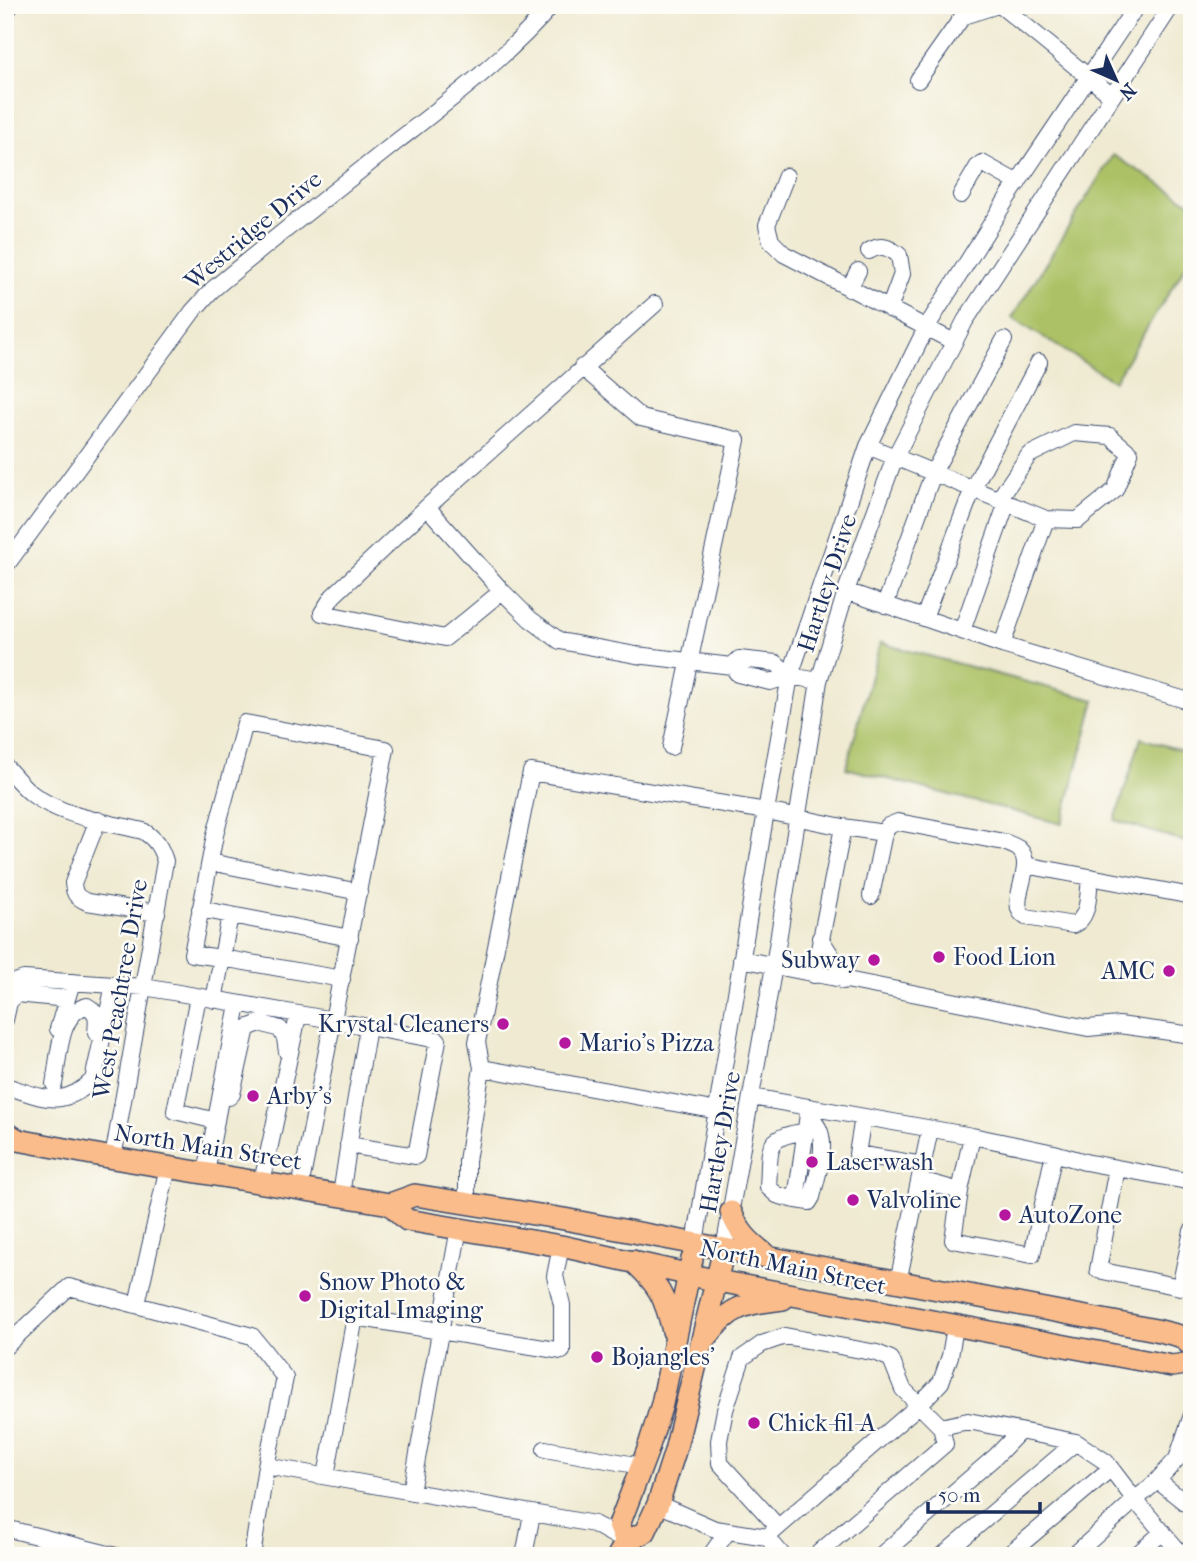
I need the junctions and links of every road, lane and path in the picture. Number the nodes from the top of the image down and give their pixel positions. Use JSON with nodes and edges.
{"nodes":[{"id":1,"x":11,"y":5,"type":"edge"},
{"id":2,"x":552,"y":5,"type":"edge"},
{"id":3,"x":999,"y":5,"type":"edge"},
{"id":4,"x":1137,"y":5,"type":"edge"},
{"id":5,"x":1172,"y":5,"type":"edge"},
{"id":6,"x":958,"y":11,"type":"edge"},
{"id":7,"x":5,"y":13,"type":"edge"},
{"id":8,"x":1088,"y":78,"type":"junction"},
{"id":9,"x":918,"y":80,"type":"dead end"},
{"id":10,"x":1112,"y":96,"type":"junction"},
{"id":11,"x":786,"y":176,"type":"dead end"},
{"id":12,"x":1018,"y":183,"type":"junction"},
{"id":13,"x":961,"y":195,"type":"dead end"},
{"id":14,"x":869,"y":251,"type":"dead end"},
{"id":15,"x":858,"y":271,"type":"dead end"},
{"id":16,"x":849,"y":289,"type":"junction"},
{"id":17,"x":655,"y":304,"type":"dead end"},
{"id":18,"x":889,"y":309,"type":"junction"},
{"id":19,"x":926,"y":328,"type":"junction"},
{"id":20,"x":1004,"y":340,"type":"dead end"},
{"id":21,"x":954,"y":342,"type":"junction"},
{"id":22,"x":1039,"y":362,"type":"dead end"},
{"id":23,"x":582,"y":367,"type":"junction"},
{"id":24,"x":868,"y":446,"type":"junction"},
{"id":25,"x":895,"y":457,"type":"junction"},
{"id":26,"x":934,"y":471,"type":"junction"},
{"id":27,"x":973,"y":488,"type":"junction"},
{"id":28,"x":1003,"y":501,"type":"junction"},
{"id":29,"x":427,"y":507,"type":"junction"},
{"id":30,"x":1046,"y":519,"type":"junction"},
{"id":31,"x":5,"y":567,"type":"edge"},
{"id":32,"x":502,"y":591,"type":"junction"},
{"id":33,"x":846,"y":591,"type":"junction"},
{"id":34,"x":885,"y":605,"type":"junction"},
{"id":35,"x":924,"y":618,"type":"junction"},
{"id":36,"x":962,"y":631,"type":"junction"},
{"id":37,"x":1002,"y":645,"type":"junction"},
{"id":38,"x":688,"y":661,"type":"junction"},
{"id":39,"x":790,"y":676,"type":"junction"},
{"id":40,"x":819,"y":681,"type":"junction"},
{"id":41,"x":1192,"y":702,"type":"edge"},
{"id":42,"x":671,"y":747,"type":"dead end"},
{"id":43,"x":5,"y":766,"type":"edge"},
{"id":44,"x":766,"y":811,"type":"junction"},
{"id":45,"x":798,"y":818,"type":"junction"},
{"id":46,"x":98,"y":820,"type":"junction"},
{"id":47,"x":843,"y":827,"type":"junction"},
{"id":48,"x":884,"y":834,"type":"junction"},
{"id":49,"x":210,"y":862,"type":"junction"},
{"id":50,"x":1025,"y":865,"type":"junction"},
{"id":51,"x":1090,"y":877,"type":"junction"},
{"id":52,"x":359,"y":892,"type":"junction"},
{"id":53,"x":871,"y":896,"type":"dead end"},
{"id":54,"x":1192,"y":896,"type":"edge"},
{"id":55,"x":200,"y":909,"type":"junction"},
{"id":56,"x":157,"y":914,"type":"junction"},
{"id":57,"x":230,"y":915,"type":"junction"},
{"id":58,"x":350,"y":938,"type":"junction"},
{"id":59,"x":820,"y":938,"type":"junction"},
{"id":60,"x":222,"y":958,"type":"junction"},
{"id":61,"x":741,"y":959,"type":"junction"},
{"id":62,"x":774,"y":966,"type":"junction"},
{"id":63,"x":814,"y":975,"type":"junction"},
{"id":64,"x":342,"y":979,"type":"junction"},
{"id":65,"x":843,"y":981,"type":"junction"},
{"id":66,"x":72,"y":982,"type":"junction"},
{"id":67,"x":5,"y":985,"type":"edge"},
{"id":68,"x":114,"y":985,"type":"junction"},
{"id":69,"x":144,"y":988,"type":"junction"},
{"id":70,"x":206,"y":998,"type":"junction"},
{"id":71,"x":67,"y":999,"type":"junction"},
{"id":72,"x":237,"y":1010,"type":"junction"},
{"id":73,"x":5,"y":1020,"type":"edge"},
{"id":74,"x":333,"y":1020,"type":"junction"},
{"id":75,"x":297,"y":1021,"type":"junction"},
{"id":76,"x":368,"y":1027,"type":"junction"},
{"id":77,"x":1192,"y":1035,"type":"edge"},
{"id":78,"x":288,"y":1062,"type":"junction"},
{"id":79,"x":482,"y":1068,"type":"junction"},
{"id":80,"x":93,"y":1080,"type":"junction"},
{"id":81,"x":54,"y":1084,"type":"junction"},
{"id":82,"x":5,"y":1086,"type":"edge"},
{"id":83,"x":69,"y":1097,"type":"junction"},
{"id":84,"x":752,"y":1097,"type":"junction"},
{"id":85,"x":718,"y":1111,"type":"junction"},
{"id":86,"x":217,"y":1116,"type":"junction"},
{"id":87,"x":863,"y":1117,"type":"junction"},
{"id":88,"x":807,"y":1119,"type":"junction"},
{"id":89,"x":930,"y":1129,"type":"junction"},
{"id":90,"x":972,"y":1136,"type":"junction"},
{"id":91,"x":9,"y":1139,"type":"edge"},
{"id":92,"x":348,"y":1145,"type":"junction"},
{"id":93,"x":1054,"y":1153,"type":"junction"},
{"id":94,"x":113,"y":1158,"type":"junction"},
{"id":95,"x":168,"y":1167,"type":"junction"},
{"id":96,"x":1117,"y":1168,"type":"junction"},
{"id":97,"x":206,"y":1173,"type":"junction"},
{"id":98,"x":921,"y":1173,"type":"junction"},
{"id":99,"x":262,"y":1182,"type":"junction"},
{"id":100,"x":1192,"y":1182,"type":"edge"},
{"id":101,"x":300,"y":1188,"type":"junction"},
{"id":102,"x":960,"y":1191,"type":"junction"},
{"id":103,"x":341,"y":1195,"type":"junction"},
{"id":104,"x":467,"y":1203,"type":"junction"},
{"id":105,"x":390,"y":1204,"type":"junction"},
{"id":106,"x":731,"y":1212,"type":"junction"},
{"id":107,"x":452,"y":1227,"type":"junction"},
{"id":108,"x":1192,"y":1231,"type":"edge"},
{"id":109,"x":695,"y":1243,"type":"junction"},
{"id":110,"x":561,"y":1246,"type":"junction"},
{"id":111,"x":724,"y":1249,"type":"junction"},
{"id":112,"x":770,"y":1257,"type":"junction"},
{"id":113,"x":631,"y":1260,"type":"junction"},
{"id":114,"x":689,"y":1273,"type":"junction"},
{"id":115,"x":718,"y":1281,"type":"junction"},
{"id":116,"x":898,"y":1282,"type":"junction"},
{"id":117,"x":802,"y":1297,"type":"junction"},
{"id":118,"x":137,"y":1304,"type":"junction"},
{"id":119,"x":955,"y":1326,"type":"junction"},
{"id":120,"x":440,"y":1329,"type":"junction"},
{"id":121,"x":675,"y":1336,"type":"junction"},
{"id":122,"x":702,"y":1345,"type":"junction"},
{"id":123,"x":1192,"y":1346,"type":"edge"},
{"id":124,"x":5,"y":1347,"type":"edge"},
{"id":125,"x":1192,"y":1363,"type":"edge"},
{"id":126,"x":919,"y":1405,"type":"junction"},
{"id":127,"x":1192,"y":1415,"type":"edge"},
{"id":128,"x":941,"y":1427,"type":"junction"},
{"id":129,"x":1020,"y":1431,"type":"junction"},
{"id":130,"x":1076,"y":1442,"type":"junction"},
{"id":131,"x":545,"y":1449,"type":"dead end"},
{"id":132,"x":266,"y":1466,"type":"junction"},
{"id":133,"x":641,"y":1466,"type":"junction"},
{"id":134,"x":1110,"y":1469,"type":"junction"},
{"id":135,"x":326,"y":1476,"type":"junction"},
{"id":136,"x":1158,"y":1481,"type":"junction"},
{"id":137,"x":411,"y":1492,"type":"junction"},
{"id":138,"x":1135,"y":1500,"type":"junction"},
{"id":139,"x":658,"y":1504,"type":"junction"},
{"id":140,"x":1192,"y":1508,"type":"edge"},
{"id":141,"x":532,"y":1514,"type":"junction"},
{"id":142,"x":5,"y":1528,"type":"edge"},
{"id":143,"x":728,"y":1531,"type":"junction"},
{"id":144,"x":772,"y":1532,"type":"junction"},
{"id":145,"x":1163,"y":1532,"type":"junction"},
{"id":146,"x":622,"y":1549,"type":"edge"},
{"id":147,"x":116,"y":1556,"type":"edge"},
{"id":148,"x":252,"y":1556,"type":"edge"},
{"id":149,"x":524,"y":1556,"type":"edge"},
{"id":150,"x":710,"y":1556,"type":"edge"},
{"id":151,"x":783,"y":1556,"type":"edge"},
{"id":152,"x":815,"y":1556,"type":"edge"},
{"id":153,"x":880,"y":1556,"type":"edge"},
{"id":154,"x":942,"y":1556,"type":"edge"},
{"id":155,"x":1007,"y":1556,"type":"edge"},
{"id":156,"x":1073,"y":1556,"type":"edge"},
{"id":157,"x":1135,"y":1556,"type":"edge"},
{"id":158,"x":1183,"y":1556,"type":"edge"}],
"edges":[{"from":1,"to":7,"type":"street"},
{"from":2,"to":31,"type":"street","name":"Westridge Drive"},
{"from":3,"to":6,"type":"street"},
{"from":3,"to":8,"type":"street"},
{"from":4,"to":8,"type":"street","name":"Hartley Drive"},
{"from":5,"to":10,"type":"street","name":"Hartley Drive"},
{"from":6,"to":9,"type":"street"},
{"from":8,"to":10,"type":"street"},
{"from":8,"to":12,"type":"street","name":"Hartley Drive"},
{"from":10,"to":21,"type":"street","name":"Hartley Drive"},
{"from":11,"to":16,"type":"street"},
{"from":12,"to":13,"type":"street"},
{"from":12,"to":19,"type":"street","name":"Hartley Drive"},
{"from":14,"to":18,"type":"street"},
{"from":15,"to":16,"type":"street"},
{"from":16,"to":18,"type":"street"},
{"from":17,"to":23,"type":"street"},
{"from":18,"to":19,"type":"street"},
{"from":19,"to":21,"type":"street"},
{"from":19,"to":24,"type":"street","name":"Hartley Drive"},
{"from":20,"to":26,"type":"street"},
{"from":21,"to":25,"type":"street","name":"Hartley Drive"},
{"from":22,"to":27,"type":"street"},
{"from":23,"to":29,"type":"street"},
{"from":23,"to":38,"type":"street"},
{"from":24,"to":25,"type":"street"},
{"from":24,"to":39,"type":"street","name":"Hartley Drive"},
{"from":25,"to":26,"type":"street"},
{"from":25,"to":33,"type":"street","name":"Hartley Drive"},
{"from":26,"to":27,"type":"street"},
{"from":26,"to":34,"type":"street"},
{"from":27,"to":28,"type":"street"},
{"from":27,"to":35,"type":"street"},
{"from":28,"to":30,"type":"street"},
{"from":28,"to":30,"type":"street"},
{"from":28,"to":36,"type":"street"},
{"from":29,"to":32,"type":"street"},
{"from":29,"to":32,"type":"street"},
{"from":30,"to":37,"type":"street"},
{"from":32,"to":38,"type":"street"},
{"from":33,"to":34,"type":"street"},
{"from":33,"to":40,"type":"street","name":"Hartley Drive"},
{"from":34,"to":35,"type":"street"},
{"from":35,"to":36,"type":"street"},
{"from":36,"to":37,"type":"street"},
{"from":37,"to":41,"type":"street"},
{"from":38,"to":39,"type":"street"},
{"from":38,"to":42,"type":"street"},
{"from":39,"to":40,"type":"street"},
{"from":39,"to":44,"type":"street","name":"Hartley Drive"},
{"from":40,"to":45,"type":"street","name":"Hartley Drive"},
{"from":43,"to":46,"type":"street"},
{"from":44,"to":45,"type":"street"},
{"from":44,"to":61,"type":"street","name":"Hartley Drive"},
{"from":44,"to":79,"type":"street"},
{"from":45,"to":47,"type":"street"},
{"from":45,"to":62,"type":"street","name":"Hartley Drive"},
{"from":46,"to":56,"type":"street","name":"West Peachtree Drive"},
{"from":46,"to":56,"type":"street"},
{"from":47,"to":48,"type":"street"},
{"from":47,"to":59,"type":"street"},
{"from":48,"to":50,"type":"street"},
{"from":48,"to":53,"type":"street"},
{"from":49,"to":52,"type":"street"},
{"from":49,"to":52,"type":"street"},
{"from":49,"to":55,"type":"street"},
{"from":50,"to":51,"type":"street"},
{"from":50,"to":51,"type":"street"},
{"from":51,"to":54,"type":"street"},
{"from":52,"to":58,"type":"street"},
{"from":55,"to":57,"type":"street"},
{"from":55,"to":60,"type":"street"},
{"from":56,"to":69,"type":"street","name":"West Peachtree Drive"},
{"from":57,"to":58,"type":"street"},
{"from":57,"to":60,"type":"street"},
{"from":58,"to":64,"type":"street"},
{"from":59,"to":63,"type":"street"},
{"from":59,"to":65,"type":"street"},
{"from":60,"to":64,"type":"street"},
{"from":60,"to":70,"type":"street"},
{"from":61,"to":62,"type":"street"},
{"from":61,"to":85,"type":"street","name":"Hartley Drive"},
{"from":62,"to":63,"type":"street"},
{"from":62,"to":84,"type":"street","name":"Hartley Drive"},
{"from":63,"to":65,"type":"street"},
{"from":64,"to":74,"type":"street"},
{"from":65,"to":77,"type":"street"},
{"from":66,"to":67,"type":"street"},
{"from":66,"to":68,"type":"street"},
{"from":66,"to":71,"type":"street"},
{"from":68,"to":69,"type":"street"},
{"from":68,"to":80,"type":"street"},
{"from":69,"to":70,"type":"street"},
{"from":69,"to":94,"type":"street","name":"West Peachtree Drive"},
{"from":70,"to":72,"type":"street"},
{"from":70,"to":86,"type":"street"},
{"from":71,"to":73,"type":"street"},
{"from":71,"to":81,"type":"street"},
{"from":72,"to":75,"type":"street"},
{"from":72,"to":86,"type":"street"},
{"from":74,"to":75,"type":"street"},
{"from":74,"to":76,"type":"street"},
{"from":74,"to":101,"type":"street"},
{"from":75,"to":78,"type":"street"},
{"from":76,"to":92,"type":"street"},
{"from":76,"to":92,"type":"street"},
{"from":78,"to":86,"type":"street"},
{"from":78,"to":99,"type":"street"},
{"from":79,"to":85,"type":"street"},
{"from":79,"to":104,"type":"street"},
{"from":80,"to":81,"type":"street"},
{"from":80,"to":83,"type":"street"},
{"from":81,"to":83,"type":"street"},
{"from":82,"to":83,"type":"street"},
{"from":84,"to":88,"type":"street"},
{"from":84,"to":106,"type":"street","name":"Hartley Drive"},
{"from":85,"to":109,"type":"street","name":"Hartley Drive"},
{"from":86,"to":97,"type":"street"},
{"from":87,"to":88,"type":"street"},
{"from":87,"to":89,"type":"street"},
{"from":87,"to":98,"type":"street"},
{"from":88,"to":88,"type":"street"},
{"from":89,"to":90,"type":"street"},
{"from":89,"to":98,"type":"street"},
{"from":90,"to":93,"type":"street"},
{"from":90,"to":102,"type":"street"},
{"from":91,"to":94,"type":"main road","name":"North Main Street"},
{"from":92,"to":103,"type":"street"},
{"from":93,"to":96,"type":"street"},
{"from":93,"to":102,"type":"street"},
{"from":94,"to":95,"type":"main road","name":"North Main Street"},
{"from":95,"to":97,"type":"main road","name":"North Main Street"},
{"from":95,"to":118,"type":"street"},
{"from":96,"to":100,"type":"street"},
{"from":96,"to":108,"type":"street"},
{"from":97,"to":99,"type":"main road","name":"North Main Street"},
{"from":98,"to":102,"type":"street"},
{"from":98,"to":116,"type":"street"},
{"from":99,"to":101,"type":"main road","name":"North Main Street"},
{"from":101,"to":103,"type":"main road","name":"North Main Street"},
{"from":103,"to":105,"type":"main road","name":"North Main Street"},
{"from":104,"to":105,"type":"main road","name":"North Main Street"},
{"from":104,"to":107,"type":"main road"},
{"from":104,"to":109,"type":"main road","name":"North Main Street"},
{"from":105,"to":107,"type":"main road","name":"North Main Street"},
{"from":106,"to":111,"type":"street","name":"Hartley Drive"},
{"from":106,"to":112,"type":"main road"},
{"from":107,"to":110,"type":"main road","name":"North Main Street"},
{"from":107,"to":120,"type":"street"},
{"from":109,"to":111,"type":"main road","name":"North Main Street"},
{"from":109,"to":114,"type":"main road"},
{"from":110,"to":113,"type":"main road","name":"North Main Street"},
{"from":110,"to":120,"type":"street"},
{"from":111,"to":112,"type":"main road","name":"North Main Street"},
{"from":111,"to":115,"type":"main road"},
{"from":112,"to":116,"type":"main road","name":"North Main Street"},
{"from":113,"to":114,"type":"main road","name":"North Main Street"},
{"from":113,"to":121,"type":"main road"},
{"from":114,"to":115,"type":"main road","name":"North Main Street"},
{"from":114,"to":121,"type":"main road"},
{"from":115,"to":117,"type":"main road","name":"North Main Street"},
{"from":115,"to":122,"type":"main road"},
{"from":116,"to":123,"type":"main road","name":"North Main Street"},
{"from":117,"to":119,"type":"main road","name":"North Main Street"},
{"from":117,"to":122,"type":"main road"},
{"from":118,"to":124,"type":"street"},
{"from":118,"to":132,"type":"street"},
{"from":119,"to":125,"type":"main road","name":"North Main Street"},
{"from":119,"to":126,"type":"street"},
{"from":120,"to":135,"type":"street"},
{"from":120,"to":137,"type":"street"},
{"from":121,"to":133,"type":"main road"},
{"from":122,"to":139,"type":"main road"},
{"from":126,"to":128,"type":"street"},
{"from":126,"to":144,"type":"street"},
{"from":126,"to":144,"type":"street"},
{"from":127,"to":136,"type":"street"},
{"from":128,"to":129,"type":"street"},
{"from":128,"to":152,"type":"street"},
{"from":129,"to":130,"type":"street"},
{"from":129,"to":153,"type":"street"},
{"from":130,"to":134,"type":"street"},
{"from":130,"to":154,"type":"street"},
{"from":131,"to":133,"type":"street"},
{"from":132,"to":135,"type":"street"},
{"from":132,"to":148,"type":"street"},
{"from":133,"to":146,"type":"main road"},
{"from":134,"to":138,"type":"street"},
{"from":134,"to":155,"type":"street"},
{"from":135,"to":137,"type":"street"},
{"from":136,"to":138,"type":"street"},
{"from":136,"to":140,"type":"street"},
{"from":137,"to":141,"type":"street"},
{"from":138,"to":145,"type":"street"},
{"from":138,"to":156,"type":"street"},
{"from":139,"to":143,"type":"street"},
{"from":139,"to":146,"type":"main road"},
{"from":141,"to":146,"type":"street"},
{"from":141,"to":149,"type":"street"},
{"from":142,"to":147,"type":"street"},
{"from":143,"to":144,"type":"street"},
{"from":143,"to":150,"type":"street"},
{"from":144,"to":151,"type":"street"},
{"from":145,"to":157,"type":"street"},
{"from":145,"to":158,"type":"street"}]}
